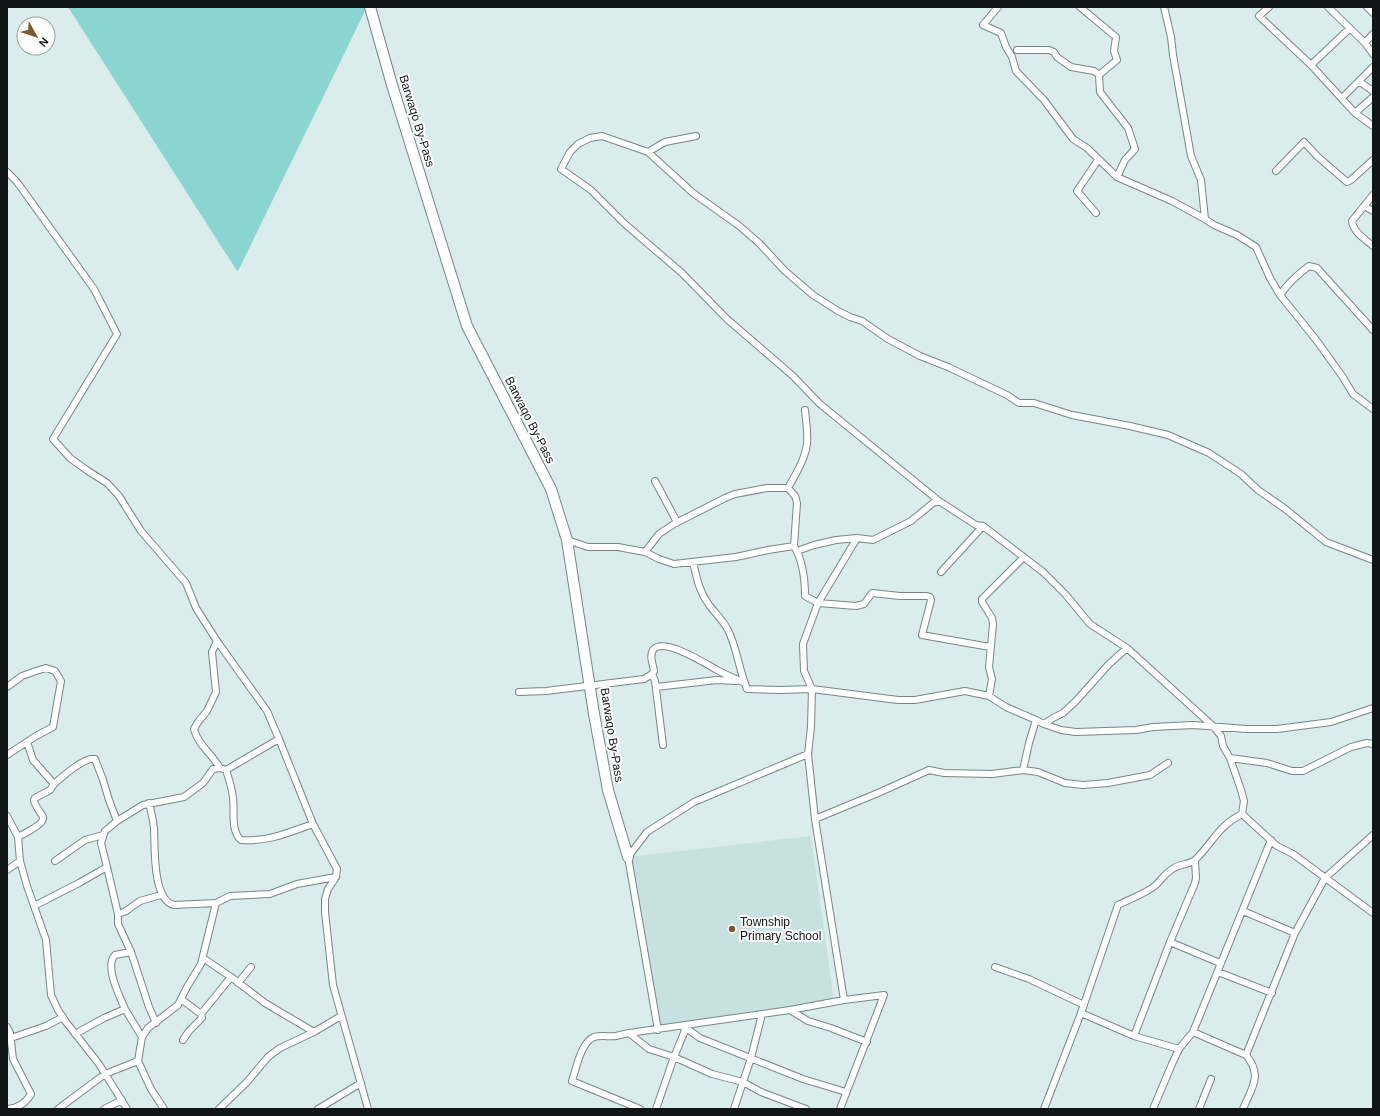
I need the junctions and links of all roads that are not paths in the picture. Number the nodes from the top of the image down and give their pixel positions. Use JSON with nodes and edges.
{"nodes":[{"id":1,"x":370,"y":7,"type":"edge"},
{"id":2,"x":998,"y":7,"type":"edge"},
{"id":3,"x":1080,"y":7,"type":"edge"},
{"id":4,"x":1164,"y":7,"type":"edge"},
{"id":5,"x":1269,"y":7,"type":"edge"},
{"id":6,"x":1328,"y":7,"type":"edge"},
{"id":7,"x":1367,"y":7,"type":"edge"},
{"id":8,"x":1373,"y":13,"type":"edge"},
{"id":9,"x":1349,"y":29,"type":"junction"},
{"id":10,"x":1373,"y":34,"type":"edge"},
{"id":11,"x":1365,"y":43,"type":"junction"},
{"id":12,"x":1017,"y":50,"type":"dead end"},
{"id":13,"x":1373,"y":54,"type":"edge"},
{"id":14,"x":1311,"y":65,"type":"junction"},
{"id":15,"x":1373,"y":67,"type":"edge"},
{"id":16,"x":1098,"y":75,"type":"junction"},
{"id":17,"x":1360,"y":82,"type":"junction"},
{"id":18,"x":1373,"y":91,"type":"edge"},
{"id":19,"x":1373,"y":97,"type":"edge"},
{"id":20,"x":1342,"y":98,"type":"junction"},
{"id":21,"x":1355,"y":112,"type":"junction"},
{"id":22,"x":1373,"y":126,"type":"edge"},
{"id":23,"x":696,"y":136,"type":"dead end"},
{"id":24,"x":648,"y":152,"type":"junction"},
{"id":25,"x":1098,"y":160,"type":"junction"},
{"id":26,"x":1373,"y":160,"type":"edge"},
{"id":27,"x":1276,"y":171,"type":"dead end"},
{"id":28,"x":7,"y":172,"type":"edge"},
{"id":29,"x":1117,"y":176,"type":"junction"},
{"id":30,"x":1373,"y":194,"type":"edge"},
{"id":31,"x":1364,"y":206,"type":"junction"},
{"id":32,"x":1373,"y":211,"type":"edge"},
{"id":33,"x":1096,"y":213,"type":"dead end"},
{"id":34,"x":1205,"y":219,"type":"junction"},
{"id":35,"x":1373,"y":246,"type":"edge"},
{"id":36,"x":1280,"y":295,"type":"junction"},
{"id":37,"x":1373,"y":330,"type":"edge"},
{"id":38,"x":1373,"y":409,"type":"edge"},
{"id":39,"x":805,"y":410,"type":"dead end"},
{"id":40,"x":655,"y":481,"type":"dead end"},
{"id":41,"x":788,"y":488,"type":"junction"},
{"id":42,"x":939,"y":501,"type":"junction"},
{"id":43,"x":677,"y":522,"type":"junction"},
{"id":44,"x":983,"y":526,"type":"junction"},
{"id":45,"x":857,"y":538,"type":"junction"},
{"id":46,"x":567,"y":540,"type":"junction"},
{"id":47,"x":795,"y":549,"type":"junction"},
{"id":48,"x":645,"y":552,"type":"junction"},
{"id":49,"x":1024,"y":557,"type":"junction"},
{"id":50,"x":1373,"y":560,"type":"edge"},
{"id":51,"x":693,"y":562,"type":"junction"},
{"id":52,"x":941,"y":572,"type":"dead end"},
{"id":53,"x":818,"y":603,"type":"junction"},
{"id":54,"x":217,"y":642,"type":"junction"},
{"id":55,"x":990,"y":647,"type":"junction"},
{"id":56,"x":1126,"y":648,"type":"junction"},
{"id":57,"x":652,"y":674,"type":"junction"},
{"id":58,"x":742,"y":682,"type":"junction"},
{"id":59,"x":591,"y":685,"type":"junction"},
{"id":60,"x":7,"y":687,"type":"edge"},
{"id":61,"x":656,"y":687,"type":"junction"},
{"id":62,"x":812,"y":689,"type":"junction"},
{"id":63,"x":519,"y":692,"type":"dead end"},
{"id":64,"x":989,"y":696,"type":"junction"},
{"id":65,"x":1373,"y":708,"type":"edge"},
{"id":66,"x":1036,"y":720,"type":"junction"},
{"id":67,"x":1044,"y":724,"type":"junction"},
{"id":68,"x":1214,"y":727,"type":"junction"},
{"id":69,"x":279,"y":739,"type":"junction"},
{"id":70,"x":27,"y":742,"type":"junction"},
{"id":71,"x":1373,"y":744,"type":"edge"},
{"id":72,"x":663,"y":745,"type":"dead end"},
{"id":73,"x":808,"y":754,"type":"junction"},
{"id":74,"x":7,"y":756,"type":"edge"},
{"id":75,"x":1230,"y":758,"type":"junction"},
{"id":76,"x":1168,"y":764,"type":"dead end"},
{"id":77,"x":220,"y":768,"type":"junction"},
{"id":78,"x":226,"y":770,"type":"junction"},
{"id":79,"x":1022,"y":770,"type":"junction"},
{"id":80,"x":54,"y":784,"type":"junction"},
{"id":81,"x":149,"y":803,"type":"junction"},
{"id":82,"x":1242,"y":814,"type":"junction"},
{"id":83,"x":7,"y":816,"type":"edge"},
{"id":84,"x":815,"y":818,"type":"junction"},
{"id":85,"x":117,"y":821,"type":"junction"},
{"id":86,"x":313,"y":824,"type":"junction"},
{"id":87,"x":1373,"y":835,"type":"edge"},
{"id":88,"x":103,"y":836,"type":"junction"},
{"id":89,"x":18,"y":837,"type":"junction"},
{"id":90,"x":1271,"y":840,"type":"junction"},
{"id":91,"x":628,"y":857,"type":"junction"},
{"id":92,"x":1195,"y":860,"type":"junction"},
{"id":93,"x":20,"y":861,"type":"junction"},
{"id":94,"x":55,"y":861,"type":"dead end"},
{"id":95,"x":106,"y":866,"type":"junction"},
{"id":96,"x":7,"y":870,"type":"edge"},
{"id":97,"x":336,"y":877,"type":"junction"},
{"id":98,"x":1325,"y":878,"type":"junction"},
{"id":99,"x":162,"y":895,"type":"junction"},
{"id":100,"x":216,"y":902,"type":"junction"},
{"id":101,"x":34,"y":906,"type":"junction"},
{"id":102,"x":1242,"y":911,"type":"junction"},
{"id":103,"x":1373,"y":913,"type":"edge"},
{"id":104,"x":118,"y":914,"type":"junction"},
{"id":105,"x":1295,"y":933,"type":"junction"},
{"id":106,"x":1170,"y":942,"type":"junction"},
{"id":107,"x":131,"y":952,"type":"junction"},
{"id":108,"x":203,"y":958,"type":"junction"},
{"id":109,"x":1220,"y":963,"type":"junction"},
{"id":110,"x":251,"y":967,"type":"dead end"},
{"id":111,"x":995,"y":967,"type":"dead end"},
{"id":112,"x":1218,"y":972,"type":"junction"},
{"id":113,"x":232,"y":977,"type":"junction"},
{"id":114,"x":238,"y":983,"type":"junction"},
{"id":115,"x":1272,"y":993,"type":"junction"},
{"id":116,"x":181,"y":999,"type":"junction"},
{"id":117,"x":844,"y":1000,"type":"junction"},
{"id":118,"x":1084,"y":1005,"type":"junction"},
{"id":119,"x":125,"y":1009,"type":"junction"},
{"id":120,"x":790,"y":1010,"type":"junction"},
{"id":121,"x":1081,"y":1013,"type":"junction"},
{"id":122,"x":201,"y":1014,"type":"junction"},
{"id":123,"x":762,"y":1014,"type":"junction"},
{"id":124,"x":341,"y":1016,"type":"junction"},
{"id":125,"x":63,"y":1017,"type":"junction"},
{"id":126,"x":156,"y":1023,"type":"junction"},
{"id":127,"x":683,"y":1027,"type":"junction"},
{"id":128,"x":7,"y":1028,"type":"edge"},
{"id":129,"x":658,"y":1030,"type":"junction"},
{"id":130,"x":314,"y":1032,"type":"junction"},
{"id":131,"x":1193,"y":1032,"type":"junction"},
{"id":132,"x":628,"y":1033,"type":"junction"},
{"id":133,"x":75,"y":1034,"type":"junction"},
{"id":134,"x":1134,"y":1036,"type":"junction"},
{"id":135,"x":11,"y":1038,"type":"junction"},
{"id":136,"x":142,"y":1038,"type":"junction"},
{"id":137,"x":183,"y":1040,"type":"dead end"},
{"id":138,"x":867,"y":1042,"type":"junction"},
{"id":139,"x":1179,"y":1049,"type":"junction"},
{"id":140,"x":1246,"y":1055,"type":"junction"},
{"id":141,"x":674,"y":1058,"type":"junction"},
{"id":142,"x":751,"y":1058,"type":"junction"},
{"id":143,"x":138,"y":1061,"type":"junction"},
{"id":144,"x":105,"y":1074,"type":"junction"},
{"id":145,"x":1211,"y":1079,"type":"dead end"},
{"id":146,"x":743,"y":1082,"type":"junction"},
{"id":147,"x":361,"y":1083,"type":"junction"},
{"id":148,"x":846,"y":1092,"type":"junction"},
{"id":149,"x":122,"y":1100,"type":"junction"},
{"id":150,"x":8,"y":1109,"type":"edge"},
{"id":151,"x":58,"y":1109,"type":"edge"},
{"id":152,"x":104,"y":1109,"type":"edge"},
{"id":153,"x":127,"y":1109,"type":"edge"},
{"id":154,"x":164,"y":1109,"type":"edge"},
{"id":155,"x":219,"y":1109,"type":"edge"},
{"id":156,"x":318,"y":1109,"type":"edge"},
{"id":157,"x":368,"y":1109,"type":"edge"},
{"id":158,"x":640,"y":1109,"type":"edge"},
{"id":159,"x":656,"y":1109,"type":"edge"},
{"id":160,"x":734,"y":1109,"type":"edge"},
{"id":161,"x":806,"y":1109,"type":"edge"},
{"id":162,"x":840,"y":1109,"type":"edge"},
{"id":163,"x":1044,"y":1109,"type":"edge"},
{"id":164,"x":1154,"y":1109,"type":"edge"},
{"id":165,"x":1199,"y":1109,"type":"edge"},
{"id":166,"x":1243,"y":1109,"type":"edge"}],
"edges":[{"from":1,"to":46,"type":"highway","name":"Barwaqo By-Pass"},
{"from":2,"to":25,"type":"street"},
{"from":3,"to":16,"type":"street"},
{"from":4,"to":34,"type":"street"},
{"from":5,"to":14,"type":"street"},
{"from":6,"to":9,"type":"street"},
{"from":7,"to":8,"type":"street"},
{"from":9,"to":11,"type":"street"},
{"from":9,"to":14,"type":"street"},
{"from":10,"to":11,"type":"street"},
{"from":11,"to":13,"type":"street"},
{"from":12,"to":16,"type":"street"},
{"from":14,"to":20,"type":"street"},
{"from":15,"to":17,"type":"street"},
{"from":16,"to":29,"type":"street"},
{"from":17,"to":18,"type":"street"},
{"from":17,"to":20,"type":"street"},
{"from":19,"to":21,"type":"street"},
{"from":20,"to":21,"type":"street"},
{"from":21,"to":22,"type":"street"},
{"from":23,"to":24,"type":"street"},
{"from":24,"to":42,"type":"street"},
{"from":24,"to":50,"type":"street"},
{"from":25,"to":29,"type":"street"},
{"from":25,"to":33,"type":"street"},
{"from":26,"to":27,"type":"street"},
{"from":28,"to":54,"type":"street"},
{"from":29,"to":34,"type":"street"},
{"from":30,"to":31,"type":"street"},
{"from":31,"to":32,"type":"street"},
{"from":31,"to":35,"type":"street"},
{"from":34,"to":36,"type":"street"},
{"from":36,"to":37,"type":"street"},
{"from":36,"to":38,"type":"street"},
{"from":39,"to":41,"type":"street"},
{"from":40,"to":43,"type":"street"},
{"from":41,"to":43,"type":"street"},
{"from":41,"to":47,"type":"street"},
{"from":42,"to":44,"type":"street"},
{"from":42,"to":45,"type":"street"},
{"from":43,"to":48,"type":"street"},
{"from":44,"to":49,"type":"street"},
{"from":44,"to":52,"type":"street"},
{"from":45,"to":47,"type":"street"},
{"from":45,"to":53,"type":"street"},
{"from":46,"to":48,"type":"street"},
{"from":46,"to":59,"type":"highway","name":"Barwaqo By-Pass"},
{"from":47,"to":51,"type":"street"},
{"from":47,"to":53,"type":"street"},
{"from":48,"to":51,"type":"street"},
{"from":49,"to":55,"type":"street"},
{"from":49,"to":56,"type":"street"},
{"from":51,"to":58,"type":"street"},
{"from":53,"to":55,"type":"street"},
{"from":53,"to":62,"type":"street"},
{"from":54,"to":69,"type":"street"},
{"from":54,"to":77,"type":"street"},
{"from":55,"to":64,"type":"street"},
{"from":56,"to":67,"type":"street"},
{"from":56,"to":68,"type":"street"},
{"from":57,"to":58,"type":"street"},
{"from":57,"to":59,"type":"street"},
{"from":57,"to":61,"type":"street"},
{"from":58,"to":61,"type":"street"},
{"from":58,"to":62,"type":"street"},
{"from":59,"to":63,"type":"street"},
{"from":59,"to":91,"type":"highway","name":"Barwaqo By-Pass"},
{"from":60,"to":70,"type":"street"},
{"from":61,"to":72,"type":"street"},
{"from":62,"to":64,"type":"street"},
{"from":62,"to":73,"type":"street"},
{"from":64,"to":66,"type":"street"},
{"from":65,"to":68,"type":"street"},
{"from":66,"to":67,"type":"street"},
{"from":66,"to":79,"type":"street"},
{"from":67,"to":68,"type":"street"},
{"from":68,"to":75,"type":"street"},
{"from":69,"to":78,"type":"street"},
{"from":69,"to":86,"type":"street"},
{"from":70,"to":74,"type":"street"},
{"from":70,"to":80,"type":"street"},
{"from":71,"to":75,"type":"street"},
{"from":73,"to":84,"type":"street"},
{"from":73,"to":91,"type":"street"},
{"from":75,"to":82,"type":"street"},
{"from":76,"to":79,"type":"street"},
{"from":77,"to":78,"type":"street"},
{"from":77,"to":81,"type":"street"},
{"from":78,"to":86,"type":"street"},
{"from":79,"to":84,"type":"street"},
{"from":80,"to":85,"type":"street"},
{"from":80,"to":89,"type":"street"},
{"from":81,"to":85,"type":"street"},
{"from":81,"to":99,"type":"street"},
{"from":82,"to":90,"type":"street"},
{"from":82,"to":92,"type":"street"},
{"from":83,"to":89,"type":"street"},
{"from":84,"to":117,"type":"street"},
{"from":85,"to":88,"type":"street"},
{"from":86,"to":97,"type":"street"},
{"from":87,"to":98,"type":"street"},
{"from":88,"to":94,"type":"street"},
{"from":88,"to":95,"type":"street"},
{"from":89,"to":93,"type":"street"},
{"from":90,"to":98,"type":"street"},
{"from":90,"to":102,"type":"street"},
{"from":91,"to":129,"type":"street"},
{"from":92,"to":106,"type":"street"},
{"from":92,"to":118,"type":"street"},
{"from":93,"to":96,"type":"street"},
{"from":93,"to":101,"type":"street"},
{"from":95,"to":101,"type":"street"},
{"from":95,"to":104,"type":"street"},
{"from":97,"to":100,"type":"street"},
{"from":97,"to":124,"type":"street"},
{"from":98,"to":103,"type":"street"},
{"from":98,"to":105,"type":"street"},
{"from":99,"to":100,"type":"street"},
{"from":99,"to":104,"type":"street"},
{"from":100,"to":108,"type":"street"},
{"from":101,"to":125,"type":"street"},
{"from":102,"to":105,"type":"street"},
{"from":102,"to":109,"type":"street"},
{"from":104,"to":107,"type":"street"},
{"from":105,"to":115,"type":"street"},
{"from":106,"to":109,"type":"street"},
{"from":106,"to":134,"type":"street"},
{"from":107,"to":119,"type":"street"},
{"from":107,"to":126,"type":"street"},
{"from":108,"to":113,"type":"street"},
{"from":108,"to":116,"type":"street"},
{"from":109,"to":112,"type":"street"},
{"from":110,"to":114,"type":"street"},
{"from":111,"to":118,"type":"street"},
{"from":112,"to":115,"type":"street"},
{"from":112,"to":131,"type":"street"},
{"from":113,"to":114,"type":"street"},
{"from":113,"to":122,"type":"street"},
{"from":114,"to":130,"type":"street"},
{"from":115,"to":140,"type":"street"},
{"from":116,"to":122,"type":"street"},
{"from":116,"to":126,"type":"street"},
{"from":117,"to":120,"type":"street"},
{"from":117,"to":138,"type":"street"},
{"from":118,"to":121,"type":"street"},
{"from":119,"to":133,"type":"street"},
{"from":119,"to":136,"type":"street"},
{"from":120,"to":123,"type":"street"},
{"from":120,"to":138,"type":"street"},
{"from":121,"to":134,"type":"street"},
{"from":121,"to":163,"type":"street"},
{"from":122,"to":137,"type":"street"},
{"from":123,"to":127,"type":"street"},
{"from":123,"to":142,"type":"street"},
{"from":124,"to":130,"type":"street"},
{"from":124,"to":147,"type":"street"},
{"from":125,"to":133,"type":"street"},
{"from":125,"to":135,"type":"street"},
{"from":126,"to":136,"type":"street"},
{"from":127,"to":129,"type":"street"},
{"from":127,"to":141,"type":"street"},
{"from":127,"to":142,"type":"street"},
{"from":128,"to":135,"type":"street"},
{"from":129,"to":132,"type":"street"},
{"from":130,"to":155,"type":"street"},
{"from":131,"to":139,"type":"street"},
{"from":131,"to":140,"type":"street"},
{"from":132,"to":141,"type":"street"},
{"from":132,"to":158,"type":"street"},
{"from":133,"to":144,"type":"street"},
{"from":134,"to":139,"type":"street"},
{"from":135,"to":150,"type":"street"},
{"from":136,"to":143,"type":"street"},
{"from":138,"to":148,"type":"street"},
{"from":139,"to":164,"type":"street"},
{"from":140,"to":166,"type":"street"},
{"from":141,"to":146,"type":"street"},
{"from":141,"to":159,"type":"street"},
{"from":142,"to":146,"type":"street"},
{"from":142,"to":148,"type":"street"},
{"from":143,"to":144,"type":"street"},
{"from":143,"to":154,"type":"street"},
{"from":144,"to":149,"type":"street"},
{"from":144,"to":151,"type":"street"},
{"from":145,"to":165,"type":"street"},
{"from":146,"to":160,"type":"street"},
{"from":146,"to":161,"type":"street"},
{"from":147,"to":156,"type":"street"},
{"from":147,"to":157,"type":"street"},
{"from":148,"to":162,"type":"street"},
{"from":149,"to":152,"type":"street"},
{"from":149,"to":153,"type":"street"}]}
